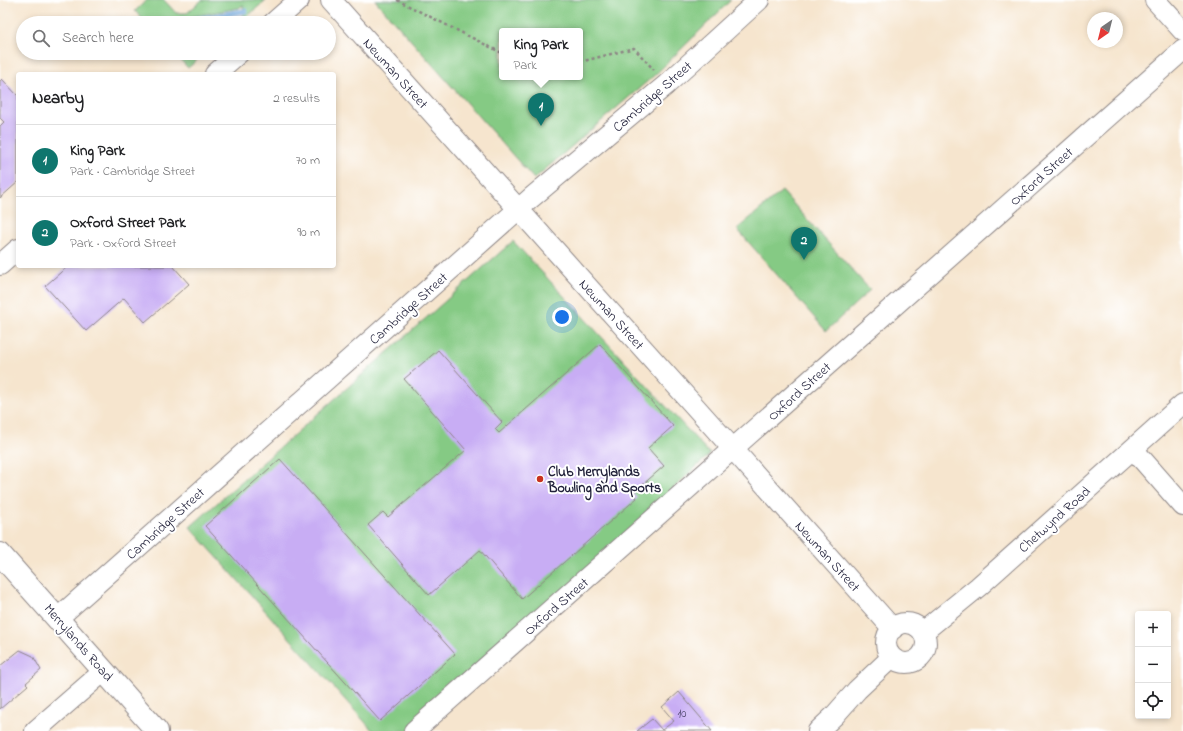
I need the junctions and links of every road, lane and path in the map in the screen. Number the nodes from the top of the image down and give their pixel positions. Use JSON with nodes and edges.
{"nodes":[{"id":1,"x":299,"y":0,"type":"edge"},
{"id":2,"x":307,"y":0,"type":"edge"},
{"id":3,"x":330,"y":0,"type":"edge"},
{"id":4,"x":397,"y":0,"type":"edge"},
{"id":5,"x":759,"y":0,"type":"edge"},
{"id":6,"x":1155,"y":0,"type":"edge"},
{"id":7,"x":281,"y":16,"type":"edge"},
{"id":8,"x":1183,"y":31,"type":"edge"},
{"id":9,"x":1183,"y":50,"type":"edge"},
{"id":10,"x":499,"y":51,"type":"edge"},
{"id":11,"x":231,"y":60,"type":"edge"},
{"id":12,"x":583,"y":61,"type":"edge"},
{"id":13,"x":218,"y":72,"type":"edge"},
{"id":14,"x":666,"y":85,"type":"junction"},
{"id":15,"x":519,"y":210,"type":"junction"},
{"id":16,"x":16,"y":251,"type":"edge"},
{"id":17,"x":0,"y":265,"type":"edge"},
{"id":18,"x":1183,"y":404,"type":"edge"},
{"id":19,"x":733,"y":449,"type":"junction"},
{"id":20,"x":1133,"y":449,"type":"junction"},
{"id":21,"x":1183,"y":506,"type":"edge"},
{"id":22,"x":0,"y":554,"type":"edge"},
{"id":23,"x":58,"y":618,"type":"junction"},
{"id":24,"x":893,"y":629,"type":"junction"},
{"id":25,"x":923,"y":632,"type":"junction"},
{"id":26,"x":892,"y":657,"type":"junction"},
{"id":27,"x":104,"y":671,"type":"junction"},
{"id":28,"x":35,"y":731,"type":"edge"},
{"id":29,"x":157,"y":731,"type":"edge"},
{"id":30,"x":414,"y":731,"type":"edge"},
{"id":31,"x":818,"y":731,"type":"edge"}],
"edges":[{"from":1,"to":7,"type":"street"},
{"from":2,"to":3,"type":"street"},
{"from":3,"to":15,"type":"street","name":"Newman Street"},
{"from":4,"to":10,"type":"path"},
{"from":5,"to":14,"type":"street","name":"Cambridge Street"},
{"from":6,"to":8,"type":"street"},
{"from":9,"to":19,"type":"street","name":"Oxford Street"},
{"from":11,"to":13,"type":"street"},
{"from":12,"to":14,"type":"path"},
{"from":14,"to":15,"type":"street","name":"Cambridge Street"},
{"from":15,"to":19,"type":"street","name":"Newman Street"},
{"from":15,"to":23,"type":"street","name":"Cambridge Street"},
{"from":16,"to":17,"type":"street"},
{"from":18,"to":20,"type":"street","name":"Chetwynd Road"},
{"from":19,"to":24,"type":"street","name":"Newman Street"},
{"from":19,"to":30,"type":"street","name":"Oxford Street"},
{"from":20,"to":21,"type":"street"},
{"from":20,"to":25,"type":"street","name":"Chetwynd Road"},
{"from":22,"to":23,"type":"main road","name":"Merrylands Road"},
{"from":23,"to":27,"type":"main road","name":"Merrylands Road"},
{"from":24,"to":25,"type":"street"},
{"from":24,"to":26,"type":"street"},
{"from":25,"to":26,"type":"street"},
{"from":26,"to":31,"type":"street"},
{"from":27,"to":28,"type":"street"},
{"from":27,"to":29,"type":"main road","name":"Merrylands Road"}]}
